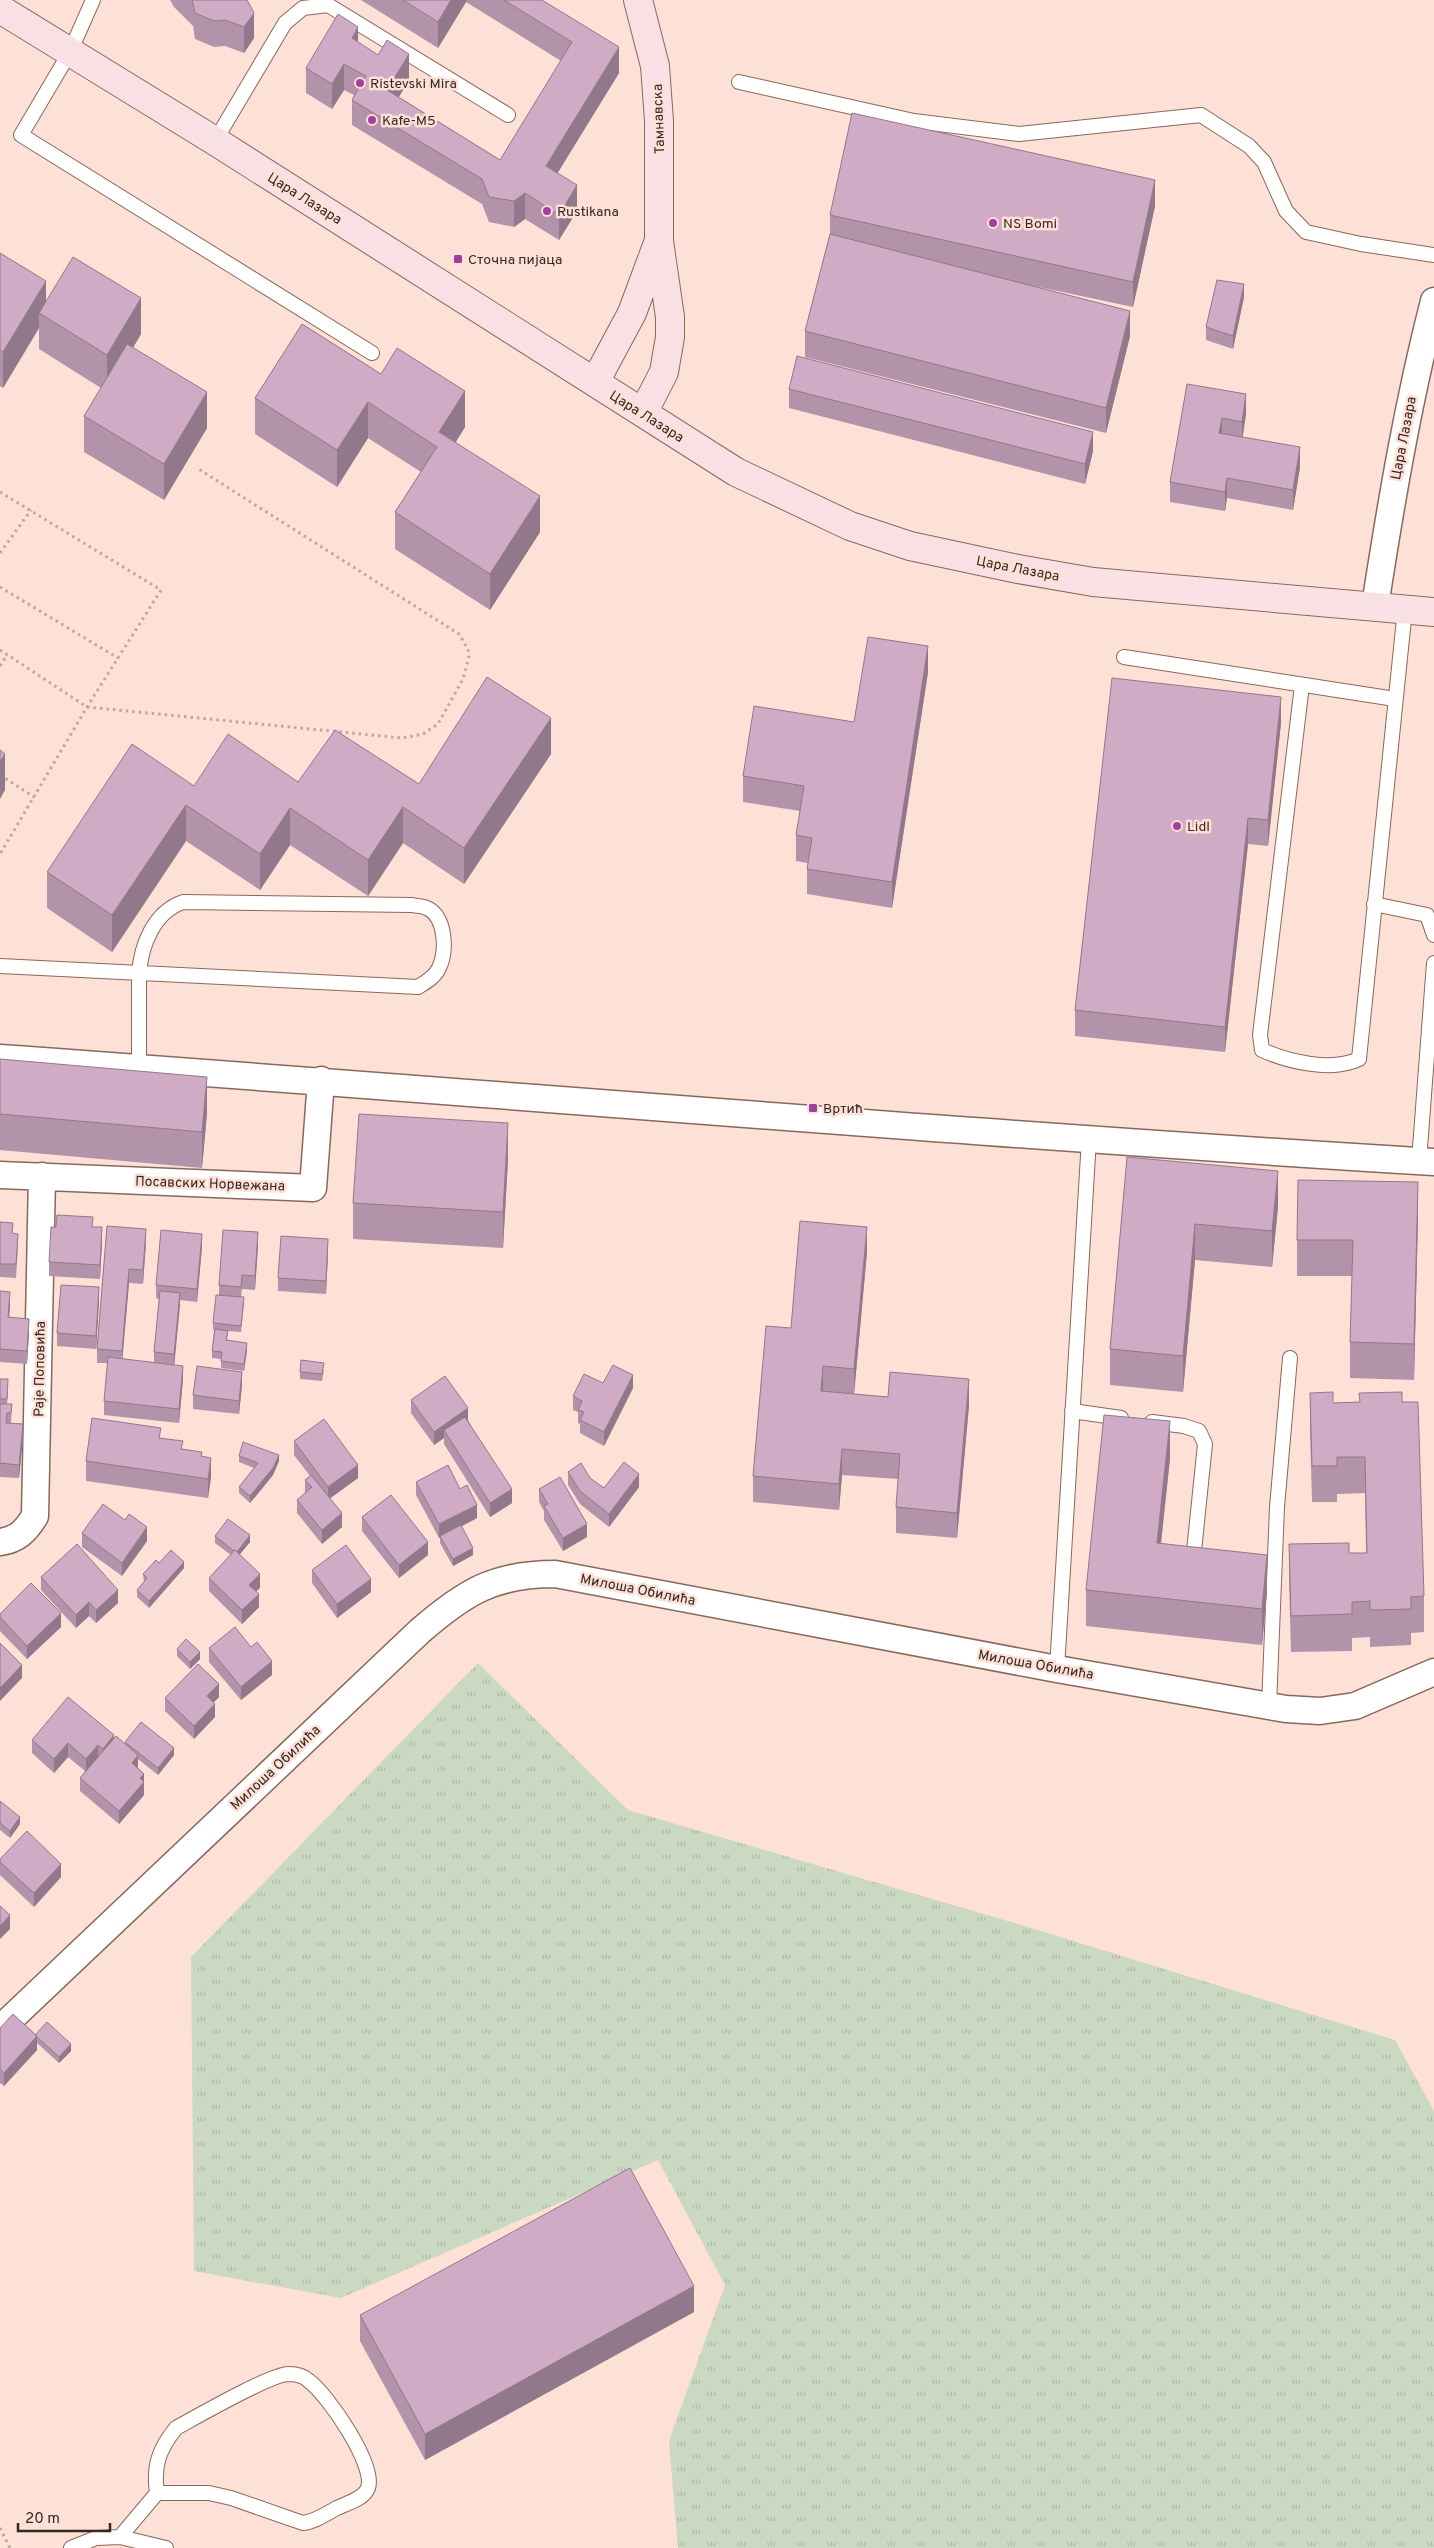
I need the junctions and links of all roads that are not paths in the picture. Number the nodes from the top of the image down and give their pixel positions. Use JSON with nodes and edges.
{"nodes":[{"id":1,"x":92,"y":0,"type":"edge"},
{"id":2,"x":638,"y":0,"type":"edge"},
{"id":3,"x":0,"y":9,"type":"edge"},
{"id":4,"x":70,"y":52,"type":"junction"},
{"id":5,"x":739,"y":82,"type":"dead end"},
{"id":6,"x":508,"y":115,"type":"dead end"},
{"id":7,"x":215,"y":141,"type":"junction"},
{"id":8,"x":659,"y":241,"type":"junction"},
{"id":9,"x":1434,"y":255,"type":"edge"},
{"id":10,"x":1434,"y":301,"type":"edge"},
{"id":11,"x":372,"y":353,"type":"dead end"},
{"id":12,"x":594,"y":382,"type":"junction"},
{"id":13,"x":643,"y":413,"type":"junction"},
{"id":14,"x":1375,"y":606,"type":"junction"},
{"id":15,"x":1405,"y":609,"type":"junction"},
{"id":16,"x":1434,"y":612,"type":"edge"},
{"id":17,"x":1124,"y":656,"type":"dead end"},
{"id":18,"x":1302,"y":685,"type":"junction"},
{"id":19,"x":1395,"y":699,"type":"junction"},
{"id":20,"x":1374,"y":904,"type":"junction"},
{"id":21,"x":1434,"y":935,"type":"edge"},
{"id":22,"x":1434,"y":963,"type":"edge"},
{"id":23,"x":0,"y":966,"type":"edge"},
{"id":24,"x":139,"y":974,"type":"junction"},
{"id":25,"x":0,"y":1058,"type":"edge"},
{"id":26,"x":139,"y":1068,"type":"junction"},
{"id":27,"x":321,"y":1080,"type":"junction"},
{"id":28,"x":1089,"y":1140,"type":"junction"},
{"id":29,"x":1427,"y":1161,"type":"edge"},
{"id":30,"x":0,"y":1175,"type":"edge"},
{"id":31,"x":42,"y":1176,"type":"junction"},
{"id":32,"x":1290,"y":1358,"type":"dead end"},
{"id":33,"x":1072,"y":1411,"type":"junction"},
{"id":34,"x":0,"y":1542,"type":"edge"},
{"id":35,"x":1194,"y":1551,"type":"edge"},
{"id":36,"x":1057,"y":1669,"type":"junction"},
{"id":37,"x":1434,"y":1672,"type":"edge"},
{"id":38,"x":1269,"y":1706,"type":"junction"},
{"id":39,"x":0,"y":2029,"type":"edge"},
{"id":40,"x":157,"y":2493,"type":"junction"},
{"id":41,"x":120,"y":2537,"type":"junction"},
{"id":42,"x":71,"y":2548,"type":"edge"},
{"id":43,"x":166,"y":2548,"type":"edge"}],
"edges":[{"from":1,"to":4,"type":"lane"},
{"from":2,"to":8,"type":"main road","name":"Тамнавска"},
{"from":3,"to":4,"type":"main road","name":"Цара Лазара"},
{"from":4,"to":7,"type":"main road","name":"Цара Лазара"},
{"from":4,"to":11,"type":"lane"},
{"from":5,"to":9,"type":"lane"},
{"from":6,"to":7,"type":"lane"},
{"from":7,"to":12,"type":"main road","name":"Цара Лазара"},
{"from":8,"to":12,"type":"main road"},
{"from":8,"to":13,"type":"main road"},
{"from":10,"to":14,"type":"street","name":"Цара Лазара"},
{"from":12,"to":13,"type":"main road","name":"Цара Лазара"},
{"from":13,"to":14,"type":"main road","name":"Цара Лазара"},
{"from":14,"to":15,"type":"main road","name":"Цара Лазара"},
{"from":15,"to":16,"type":"main road","name":"Цара Лазара"},
{"from":15,"to":19,"type":"lane"},
{"from":17,"to":18,"type":"lane"},
{"from":18,"to":19,"type":"lane"},
{"from":18,"to":20,"type":"lane"},
{"from":19,"to":20,"type":"lane"},
{"from":20,"to":21,"type":"lane"},
{"from":22,"to":29,"type":"lane"},
{"from":23,"to":24,"type":"lane"},
{"from":24,"to":24,"type":"lane"},
{"from":24,"to":26,"type":"lane"},
{"from":25,"to":26,"type":"street"},
{"from":26,"to":27,"type":"street"},
{"from":27,"to":28,"type":"street"},
{"from":27,"to":31,"type":"street","name":"Посавских Норвежана"},
{"from":28,"to":29,"type":"street"},
{"from":28,"to":33,"type":"lane"},
{"from":30,"to":31,"type":"street","name":"Посавских Норвежана"},
{"from":31,"to":34,"type":"street","name":"Раје Поповића"},
{"from":32,"to":38,"type":"lane"},
{"from":33,"to":35,"type":"lane"},
{"from":33,"to":36,"type":"lane"},
{"from":36,"to":38,"type":"street","name":"Милоша Обилића"},
{"from":36,"to":39,"type":"street","name":"Милоша Обилића"},
{"from":37,"to":38,"type":"street","name":"Милоша Обилића"},
{"from":40,"to":40,"type":"lane"},
{"from":40,"to":41,"type":"lane"},
{"from":41,"to":42,"type":"lane"},
{"from":41,"to":43,"type":"lane"}]}
